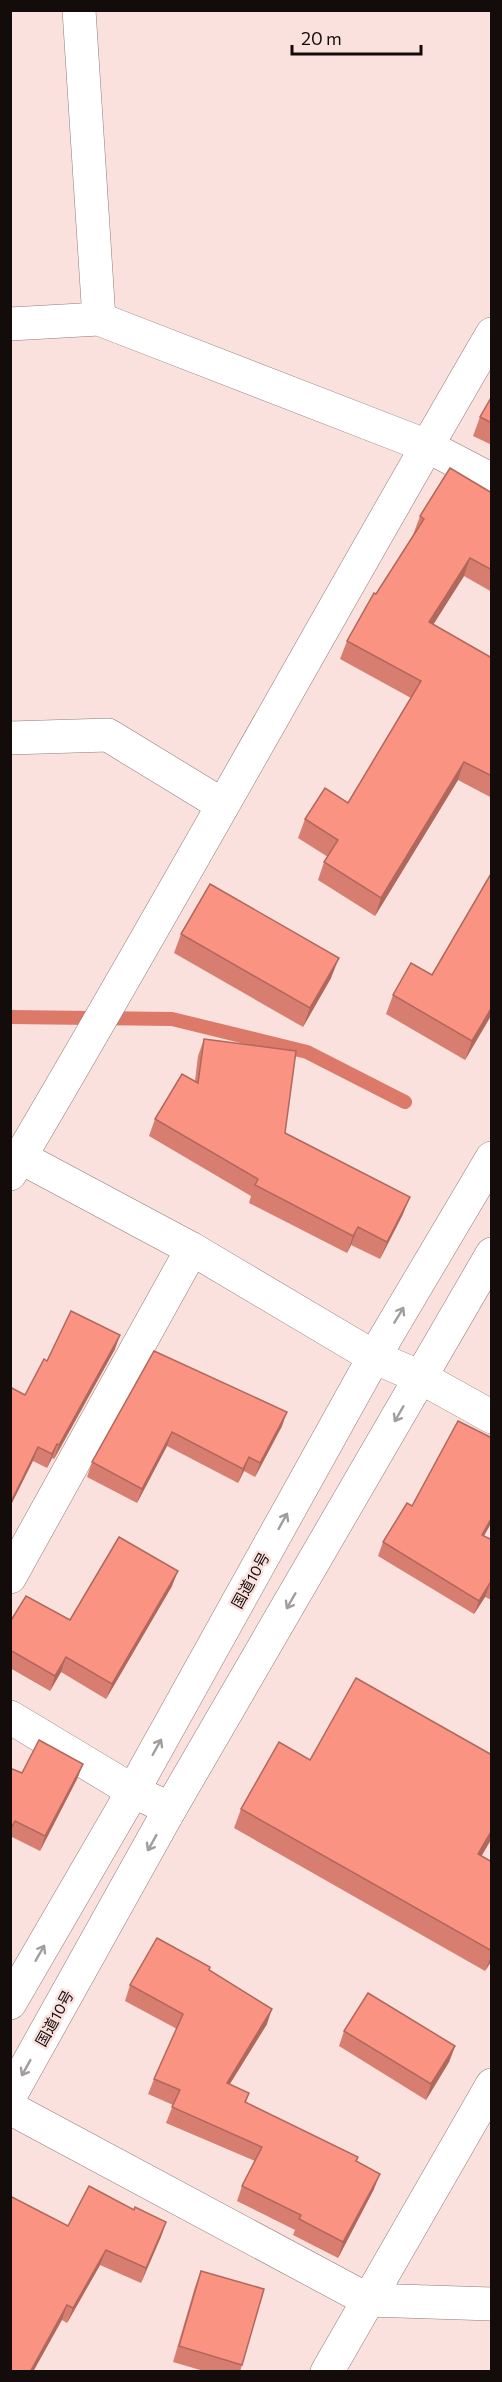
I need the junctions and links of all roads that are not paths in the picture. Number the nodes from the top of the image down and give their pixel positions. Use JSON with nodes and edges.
{"nodes":[{"id":1,"x":79,"y":10,"type":"edge"},
{"id":2,"x":99,"y":319,"type":"junction"},
{"id":3,"x":10,"y":324,"type":"edge"},
{"id":4,"x":492,"y":334,"type":"edge"},
{"id":5,"x":427,"y":446,"type":"junction"},
{"id":6,"x":492,"y":480,"type":"edge"},
{"id":7,"x":10,"y":738,"type":"edge"},
{"id":8,"x":221,"y":804,"type":"junction"},
{"id":9,"x":492,"y":1158,"type":"edge"},
{"id":10,"x":14,"y":1163,"type":"edge"},
{"id":11,"x":192,"y":1249,"type":"junction"},
{"id":12,"x":492,"y":1254,"type":"edge"},
{"id":13,"x":374,"y":1357,"type":"junction"},
{"id":14,"x":420,"y":1377,"type":"junction"},
{"id":15,"x":492,"y":1417,"type":"edge"},
{"id":16,"x":10,"y":1577,"type":"edge"},
{"id":17,"x":10,"y":1717,"type":"edge"},
{"id":18,"x":133,"y":1791,"type":"junction"},
{"id":19,"x":171,"y":1809,"type":"junction"},
{"id":20,"x":10,"y":2003,"type":"edge"},
{"id":21,"x":492,"y":2085,"type":"edge"},
{"id":22,"x":10,"y":2096,"type":"edge"},
{"id":23,"x":10,"y":2109,"type":"edge"},
{"id":24,"x":368,"y":2301,"type":"junction"},
{"id":25,"x":492,"y":2304,"type":"edge"},
{"id":26,"x":327,"y":2372,"type":"edge"}],
"edges":[{"from":1,"to":2,"type":"main road"},
{"from":2,"to":3,"type":"main road"},
{"from":2,"to":5,"type":"main road"},
{"from":4,"to":5,"type":"main road"},
{"from":5,"to":6,"type":"main road"},
{"from":5,"to":8,"type":"main road"},
{"from":7,"to":8,"type":"main road"},
{"from":8,"to":10,"type":"main road"},
{"from":13,"to":9,"type":"main road","name":"国道10号","one_way":true},
{"from":10,"to":11,"type":"main road"},
{"from":11,"to":13,"type":"main road"},
{"from":11,"to":16,"type":"main road"},
{"from":12,"to":14,"type":"main road","name":"国道10号"},
{"from":13,"to":14,"type":"main road"},
{"from":18,"to":13,"type":"main road","name":"国道10号","one_way":true},
{"from":14,"to":15,"type":"main road"},
{"from":14,"to":19,"type":"main road","name":"国道10号","one_way":true},
{"from":17,"to":18,"type":"main road"},
{"from":18,"to":19,"type":"main road"},
{"from":20,"to":18,"type":"main road","name":"国道10号","one_way":true},
{"from":19,"to":22,"type":"main road","name":"国道10号","one_way":true},
{"from":21,"to":24,"type":"main road"},
{"from":23,"to":24,"type":"main road"},
{"from":24,"to":25,"type":"main road"},
{"from":24,"to":26,"type":"main road"}]}
